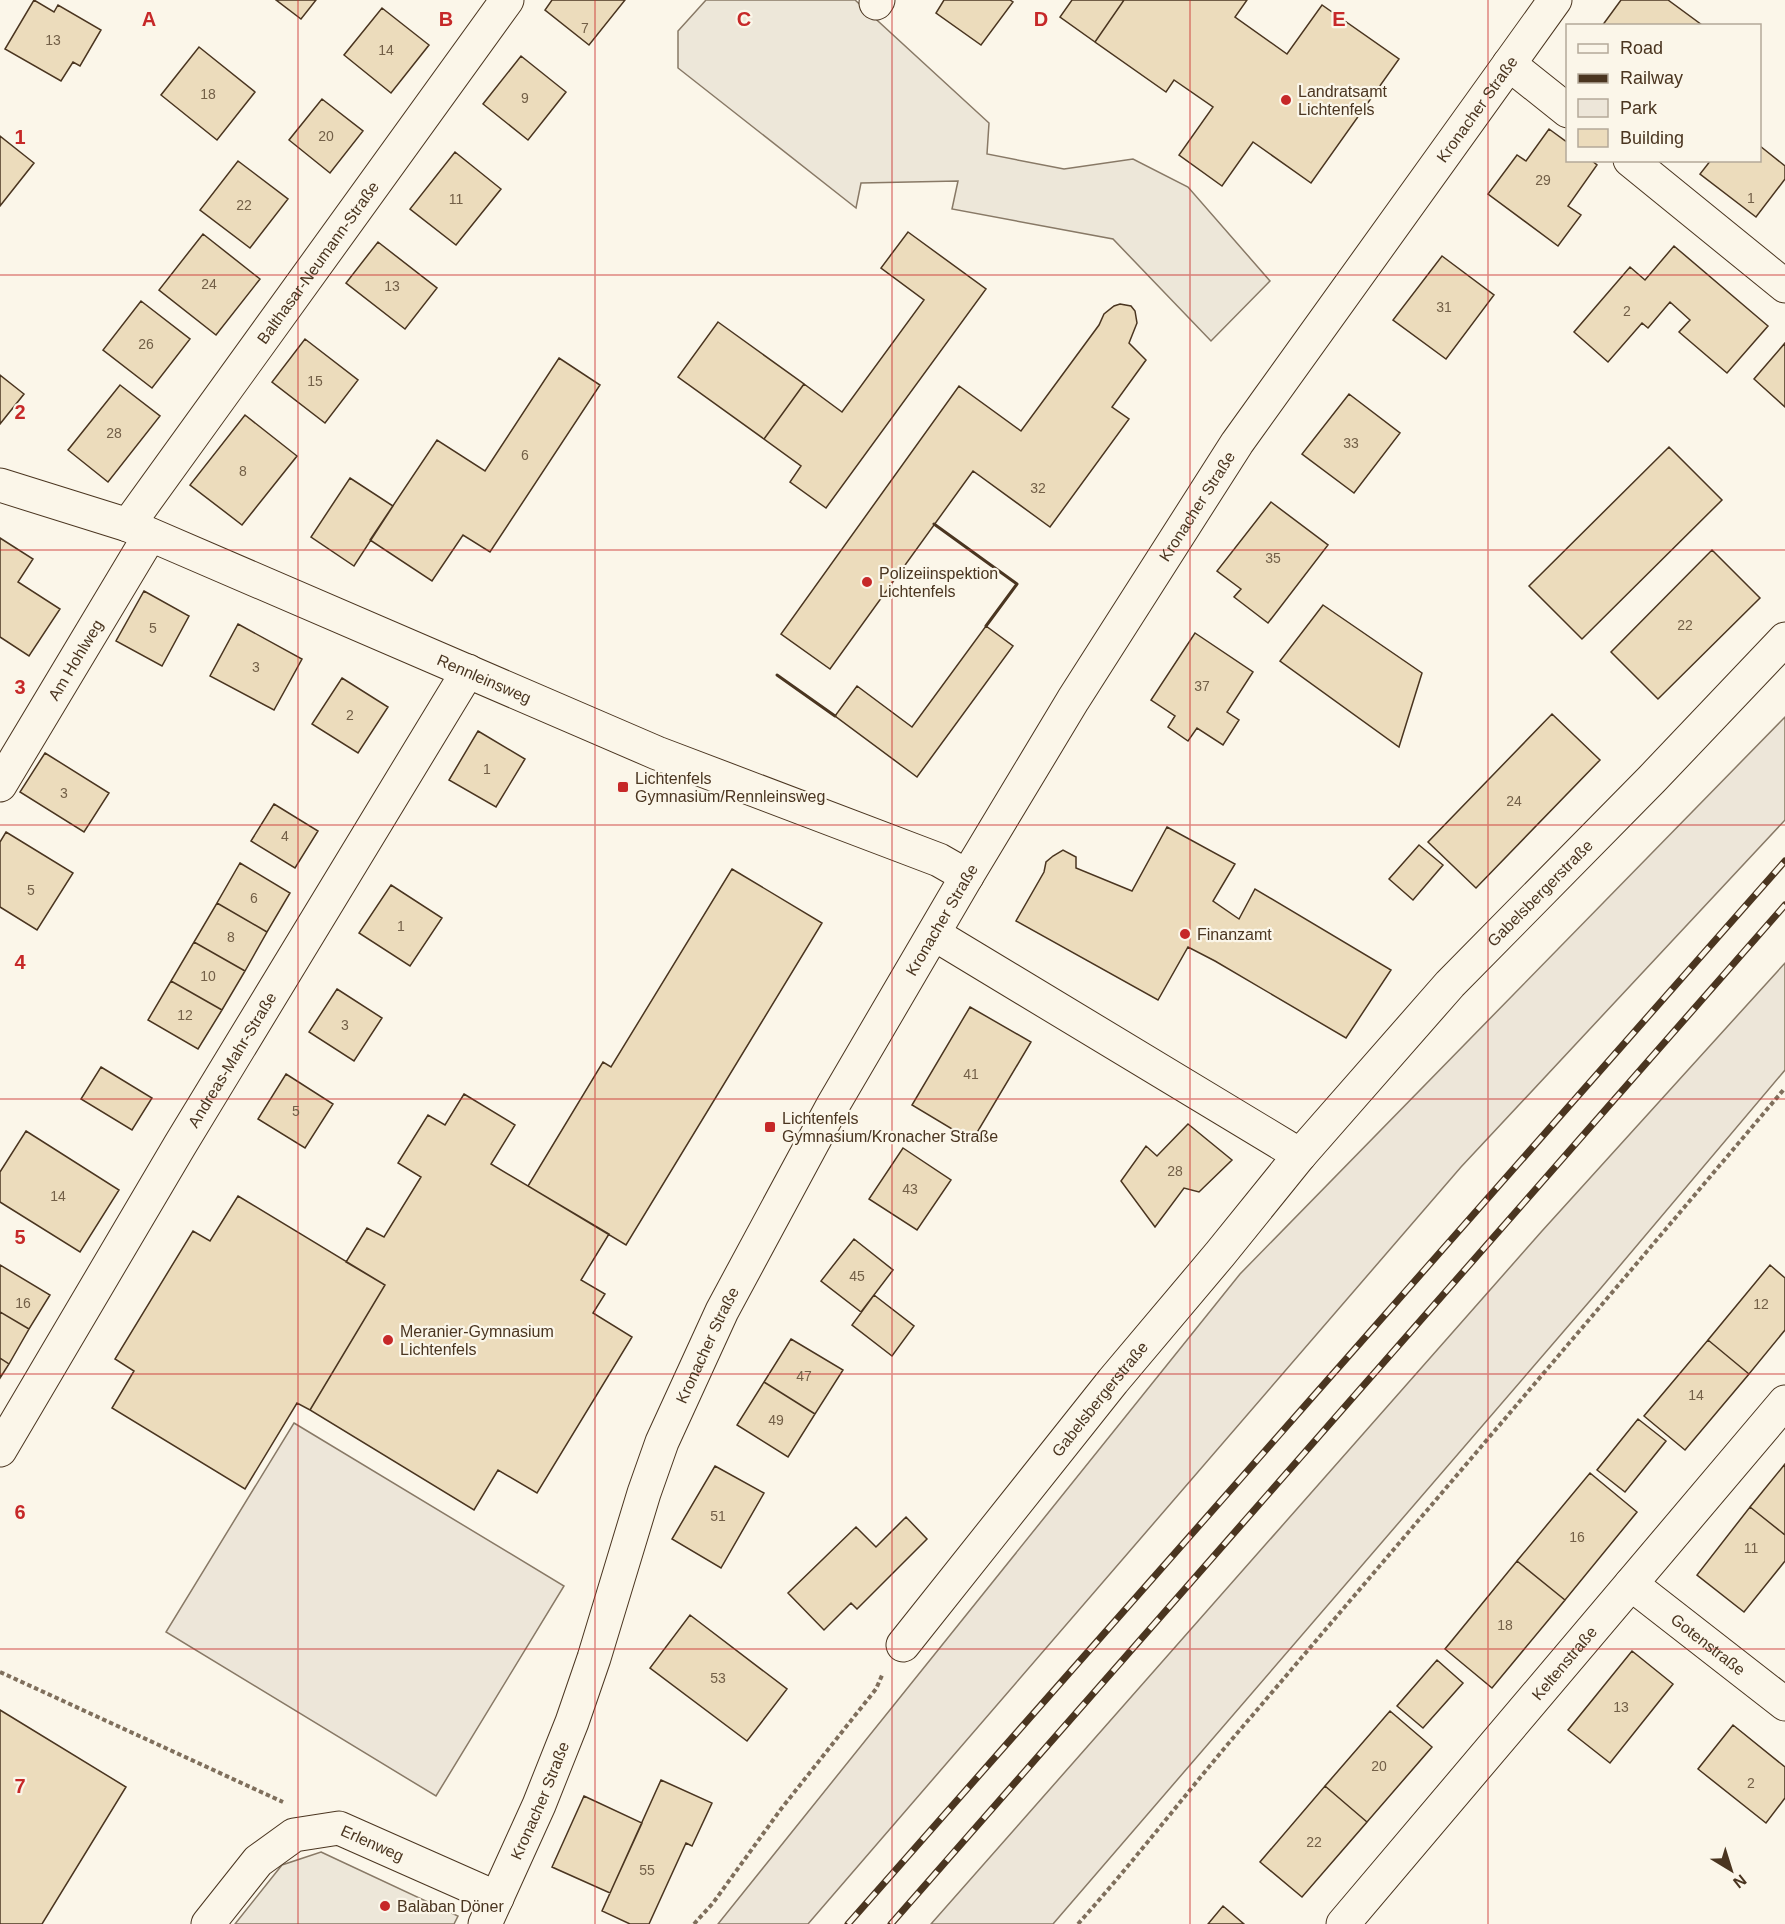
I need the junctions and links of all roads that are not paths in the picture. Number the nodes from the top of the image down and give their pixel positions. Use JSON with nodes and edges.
{"nodes":[{"id":1,"x":507,"y":0,"type":"edge"},
{"id":2,"x":1555,"y":0,"type":"edge"},
{"id":3,"x":1509,"y":64,"type":"junction"},
{"id":4,"x":1566,"y":109,"type":"edge"},
{"id":5,"x":1632,"y":162,"type":"edge"},
{"id":6,"x":1785,"y":285,"type":"edge"},
{"id":7,"x":0,"y":485,"type":"edge"},
{"id":8,"x":139,"y":530,"type":"junction"},
{"id":9,"x":1785,"y":639,"type":"edge"},
{"id":10,"x":468,"y":671,"type":"junction"},
{"id":11,"x":0,"y":785,"type":"edge"},
{"id":12,"x":967,"y":876,"type":"junction"},
{"id":13,"x":934,"y":934,"type":"junction"},
{"id":14,"x":1300,"y":1155,"type":"junction"},
{"id":15,"x":1785,"y":1402,"type":"edge"},
{"id":16,"x":0,"y":1450,"type":"edge"},
{"id":17,"x":1631,"y":1584,"type":"junction"},
{"id":18,"x":903,"y":1645,"type":"road end"},
{"id":19,"x":1785,"y":1704,"type":"edge"},
{"id":20,"x":491,"y":1911,"type":"edge"},
{"id":21,"x":208,"y":1924,"type":"edge"},
{"id":22,"x":1343,"y":1924,"type":"edge"}],
"edges":[{"from":1,"to":8,"type":"street","name":"Balthasar-Neumann-Straße"},
{"from":2,"to":3,"type":"street","name":"Kronacher Straße"},
{"from":3,"to":4,"type":"street"},
{"from":3,"to":12,"type":"street","name":"Kronacher Straße"},
{"from":5,"to":6,"type":"street"},
{"from":7,"to":8,"type":"street","name":"Rennleinsweg"},
{"from":8,"to":10,"type":"street","name":"Rennleinsweg"},
{"from":8,"to":11,"type":"street","name":"Am Hohlweg"},
{"from":9,"to":14,"type":"street","name":"Gabelsbergerstraße"},
{"from":10,"to":12,"type":"street","name":"Rennleinsweg"},
{"from":10,"to":16,"type":"street","name":"Andreas-Mahr-Straße"},
{"from":12,"to":13,"type":"street","name":"Kronacher Straße"},
{"from":13,"to":14,"type":"street"},
{"from":13,"to":20,"type":"street","name":"Kronacher Straße"},
{"from":14,"to":18,"type":"street","name":"Gabelsbergerstraße"},
{"from":15,"to":17,"type":"street","name":"Keltenstraße"},
{"from":17,"to":19,"type":"street","name":"Gotenstraße"},
{"from":17,"to":22,"type":"street","name":"Keltenstraße"},
{"from":20,"to":21,"type":"street","name":"Erlenweg"}]}
